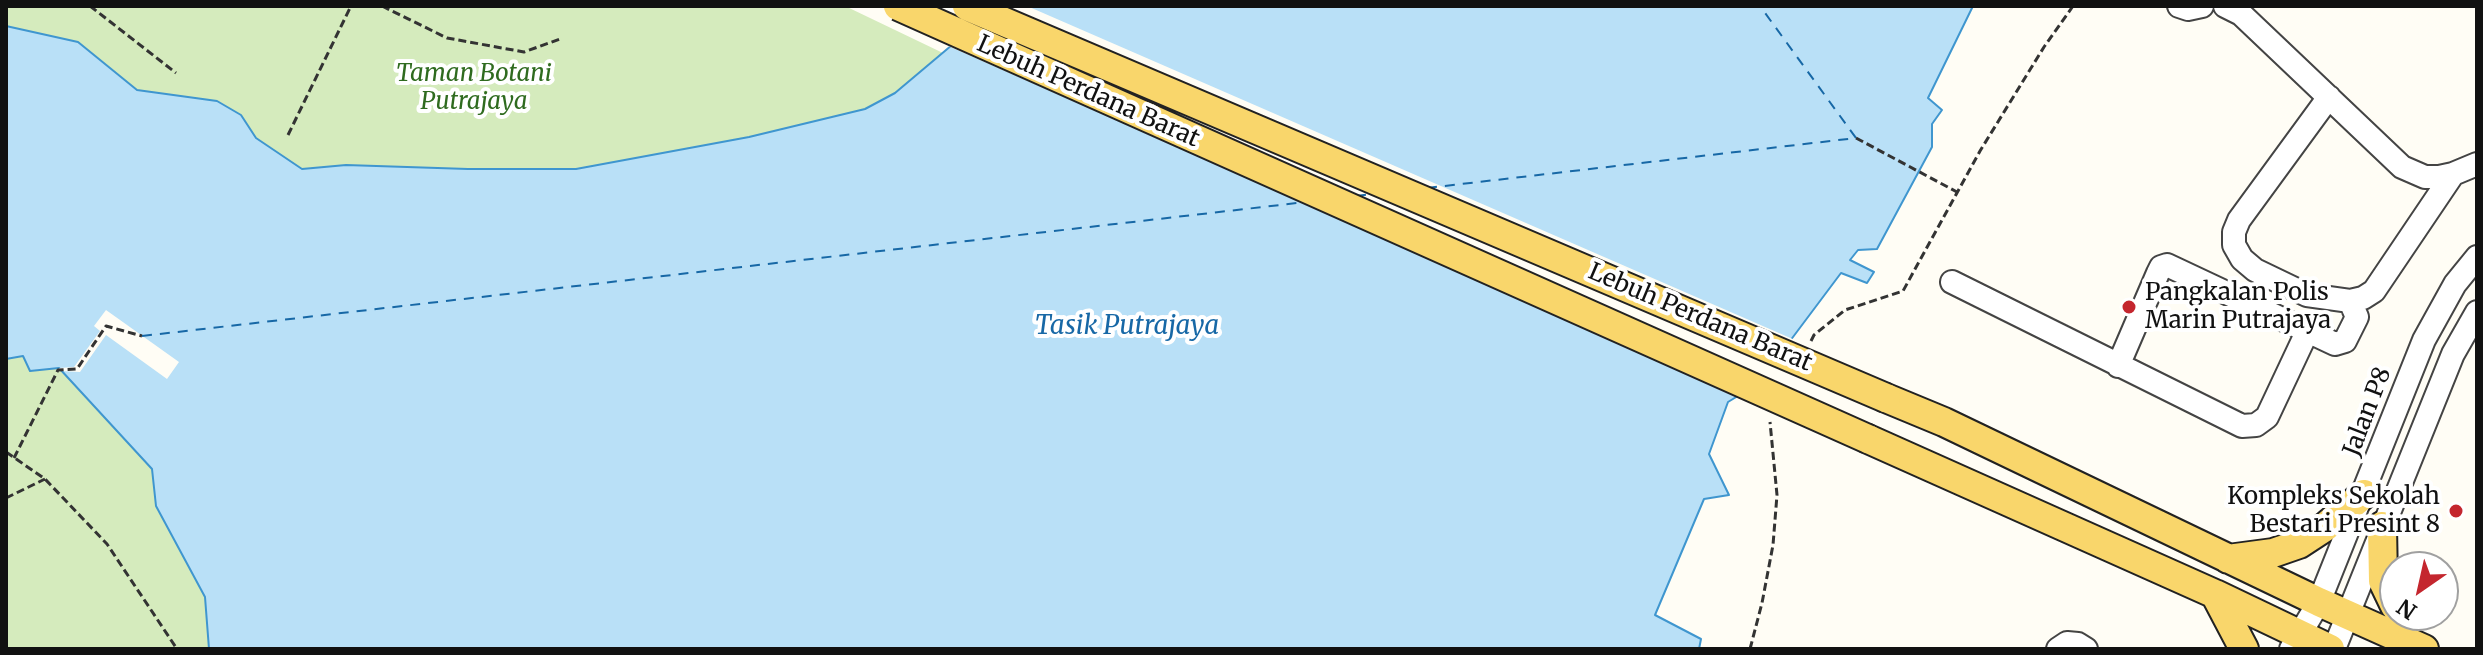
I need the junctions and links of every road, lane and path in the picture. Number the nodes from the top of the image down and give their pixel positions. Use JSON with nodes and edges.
{"nodes":[{"id":1,"x":90,"y":6,"type":"edge"},
{"id":2,"x":351,"y":6,"type":"edge"},
{"id":3,"x":382,"y":6,"type":"edge"},
{"id":4,"x":898,"y":6,"type":"edge"},
{"id":5,"x":967,"y":6,"type":"edge"},
{"id":6,"x":2073,"y":6,"type":"edge"},
{"id":7,"x":2179,"y":6,"type":"edge"},
{"id":8,"x":2202,"y":6,"type":"edge"},
{"id":9,"x":2225,"y":6,"type":"edge"},
{"id":10,"x":560,"y":39,"type":"dead end"},
{"id":11,"x":176,"y":73,"type":"dead end"},
{"id":12,"x":2329,"y":97,"type":"junction"},
{"id":13,"x":288,"y":135,"type":"dead end"},
{"id":14,"x":1856,"y":138,"type":"dead end"},
{"id":15,"x":2477,"y":164,"type":"edge"},
{"id":16,"x":2453,"y":174,"type":"junction"},
{"id":17,"x":1957,"y":192,"type":"junction"},
{"id":18,"x":2477,"y":257,"type":"edge"},
{"id":19,"x":1952,"y":282,"type":"dead end"},
{"id":20,"x":2350,"y":301,"type":"junction"},
{"id":21,"x":2477,"y":312,"type":"edge"},
{"id":22,"x":2307,"y":332,"type":"junction"},
{"id":23,"x":142,"y":336,"type":"dead end"},
{"id":24,"x":1807,"y":348,"type":"dead end"},
{"id":25,"x":2118,"y":366,"type":"junction"},
{"id":26,"x":1769,"y":416,"type":"dead end"},
{"id":27,"x":6,"y":452,"type":"edge"},
{"id":28,"x":14,"y":458,"type":"junction"},
{"id":29,"x":45,"y":479,"type":"junction"},
{"id":30,"x":2364,"y":494,"type":"junction"},
{"id":31,"x":6,"y":498,"type":"edge"},
{"id":32,"x":2382,"y":526,"type":"junction"},
{"id":33,"x":2382,"y":551,"type":"edge"},
{"id":34,"x":2228,"y":559,"type":"junction"},
{"id":35,"x":2215,"y":594,"type":"junction"},
{"id":36,"x":2319,"y":602,"type":"junction"},
{"id":37,"x":2349,"y":616,"type":"junction"},
{"id":38,"x":2412,"y":631,"type":"edge"},
{"id":39,"x":2295,"y":642,"type":"edge"},
{"id":40,"x":177,"y":649,"type":"edge"},
{"id":41,"x":1750,"y":649,"type":"edge"},
{"id":42,"x":2058,"y":649,"type":"edge"},
{"id":43,"x":2086,"y":649,"type":"edge"},
{"id":44,"x":2244,"y":649,"type":"edge"},
{"id":45,"x":2332,"y":649,"type":"edge"},
{"id":46,"x":2425,"y":649,"type":"edge"}],
"edges":[{"from":1,"to":11,"type":"path"},
{"from":2,"to":13,"type":"path"},
{"from":3,"to":10,"type":"path"},
{"from":4,"to":35,"type":"main road","name":"Lebuh Perdana Barat","bridge":true},
{"from":5,"to":34,"type":"main road","name":"Lebuh Perdana Barat","bridge":true},
{"from":6,"to":17,"type":"path"},
{"from":7,"to":8,"type":"street"},
{"from":9,"to":12,"type":"street"},
{"from":12,"to":16,"type":"street"},
{"from":12,"to":20,"type":"street"},
{"from":14,"to":17,"type":"path"},
{"from":15,"to":16,"type":"street"},
{"from":16,"to":20,"type":"street"},
{"from":17,"to":24,"type":"path"},
{"from":18,"to":30,"type":"street","name":"Jalan P8"},
{"from":19,"to":25,"type":"street"},
{"from":20,"to":22,"type":"street"},
{"from":21,"to":32,"type":"street"},
{"from":22,"to":25,"type":"street"},
{"from":22,"to":25,"type":"street"},
{"from":23,"to":28,"type":"path"},
{"from":26,"to":41,"type":"path"},
{"from":27,"to":28,"type":"path"},
{"from":28,"to":29,"type":"path"},
{"from":29,"to":31,"type":"path"},
{"from":29,"to":40,"type":"path"},
{"from":30,"to":34,"type":"main road"},
{"from":30,"to":36,"type":"street","name":"Jalan P8"},
{"from":32,"to":33,"type":"main road"},
{"from":32,"to":37,"type":"street"},
{"from":34,"to":36,"type":"main road","name":"Lebuh Perdana Barat"},
{"from":35,"to":39,"type":"main road","name":"Lebuh Perdana Barat"},
{"from":35,"to":44,"type":"main road"},
{"from":36,"to":37,"type":"main road","name":"Lebuh Perdana Barat"},
{"from":36,"to":39,"type":"street","name":"Jalan P8"},
{"from":37,"to":45,"type":"street"},
{"from":37,"to":46,"type":"main road","name":"Lebuh Perdana Barat"},
{"from":38,"to":46,"type":"main road"},
{"from":39,"to":45,"type":"main road","name":"Lebuh Perdana Barat"},
{"from":42,"to":43,"type":"street"}]}
